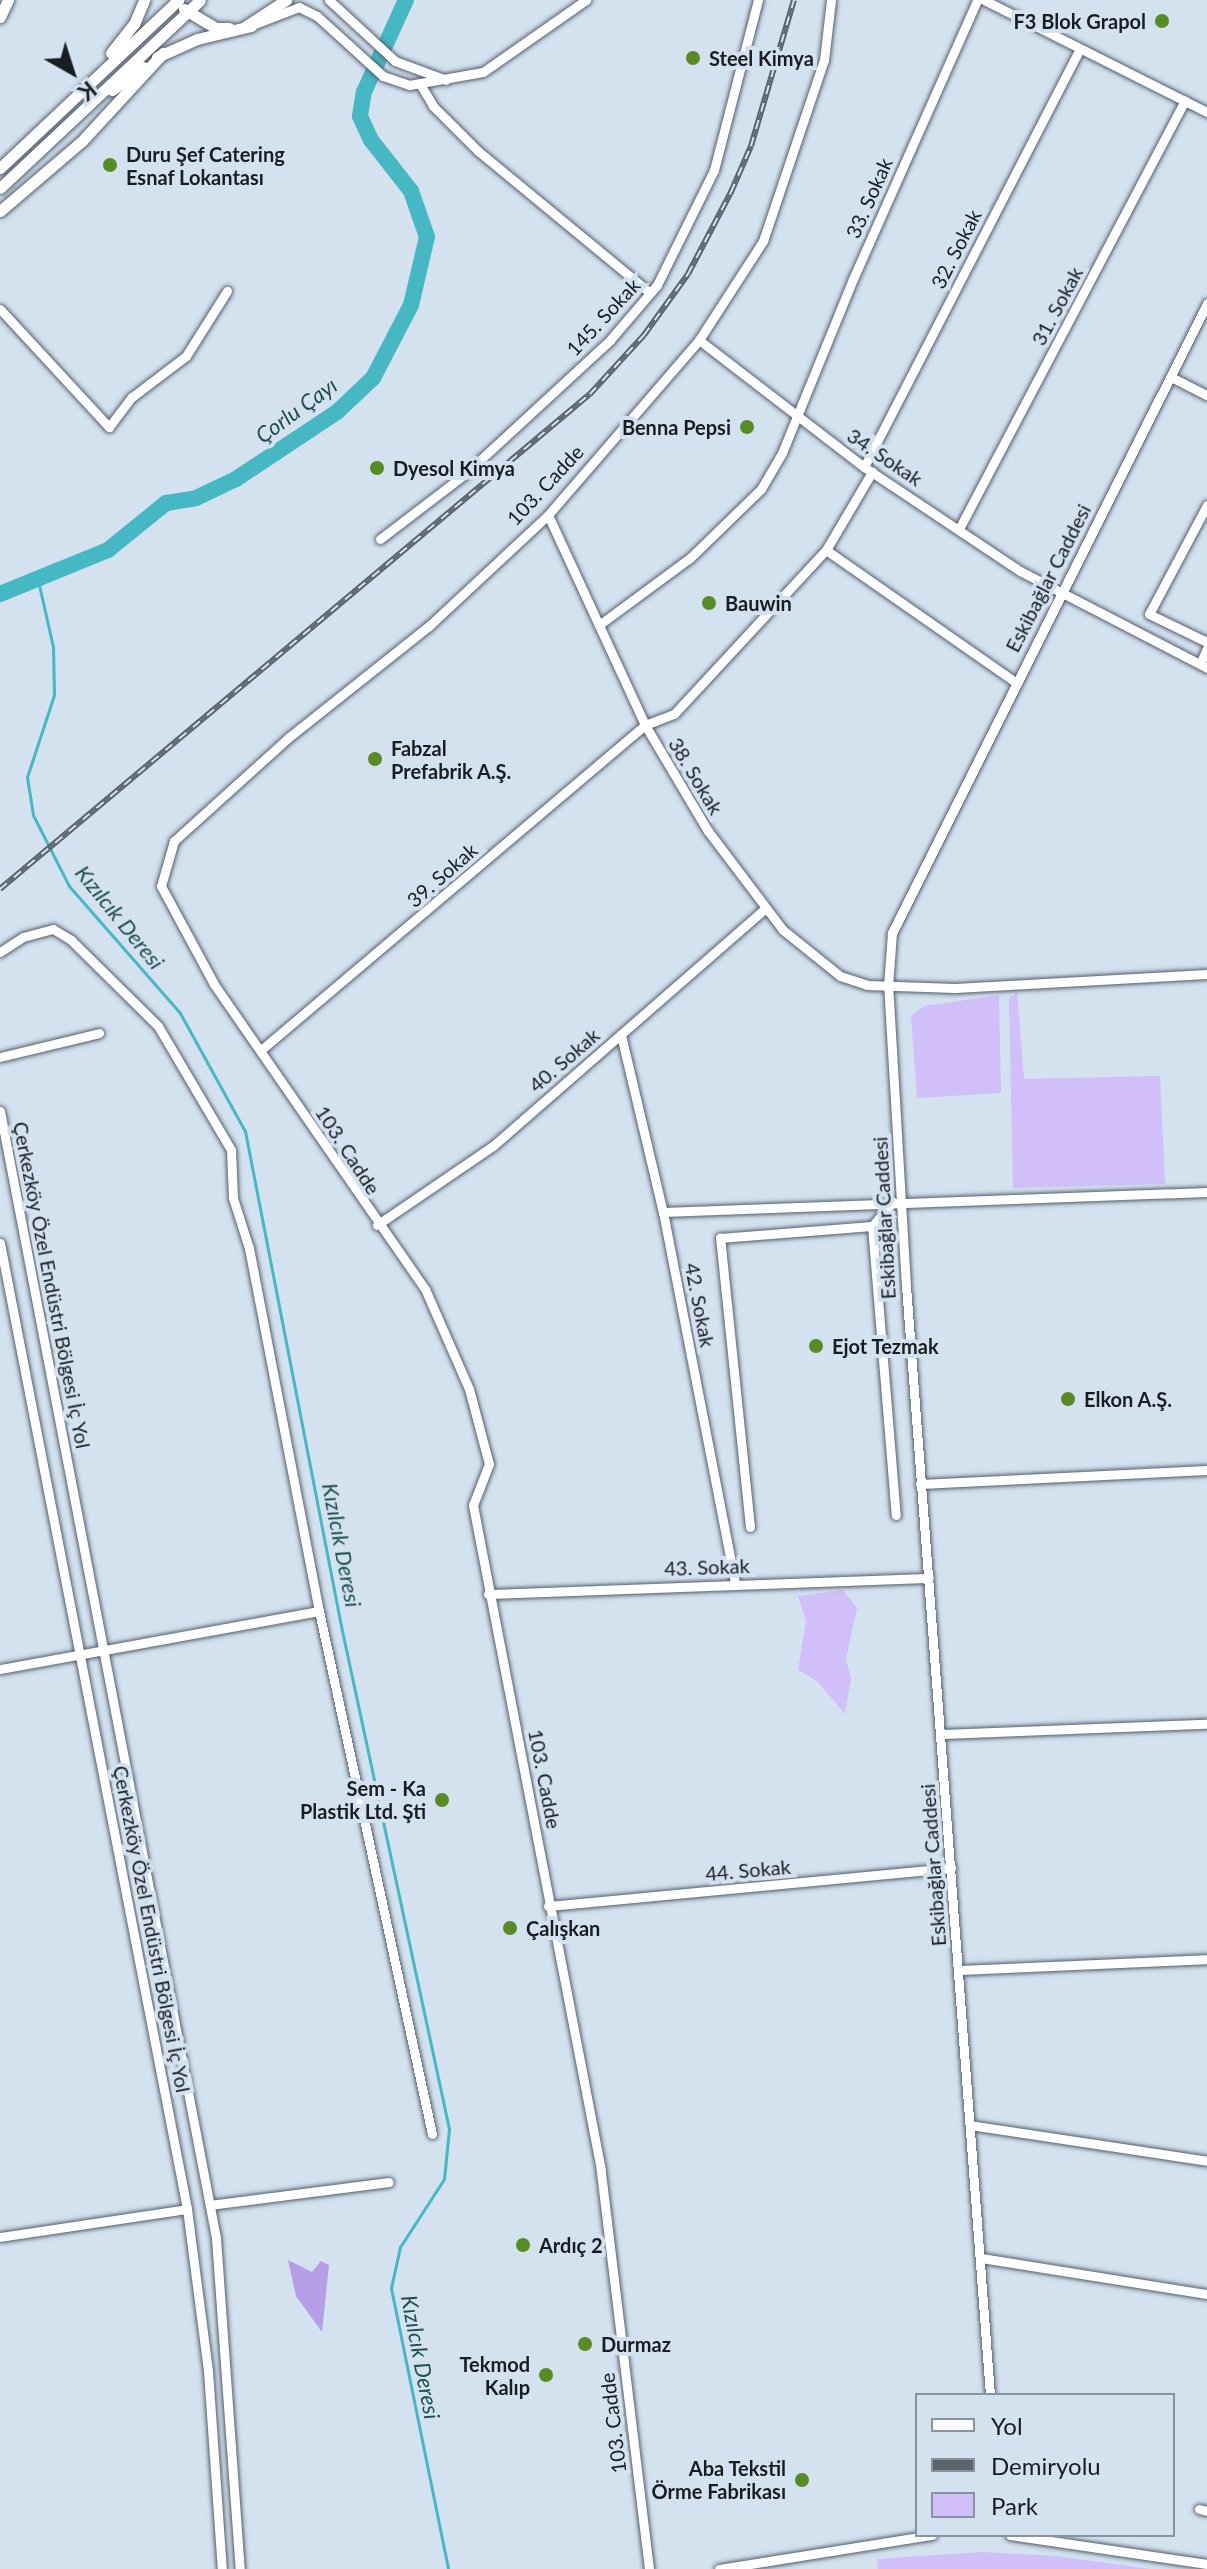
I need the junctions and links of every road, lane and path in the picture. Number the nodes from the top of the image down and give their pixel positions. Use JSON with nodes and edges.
{"nodes":[{"id":1,"x":8,"y":0,"type":"edge"},
{"id":2,"x":144,"y":0,"type":"edge"},
{"id":3,"x":200,"y":0,"type":"edge"},
{"id":4,"x":286,"y":0,"type":"edge"},
{"id":5,"x":329,"y":0,"type":"edge"},
{"id":6,"x":586,"y":0,"type":"edge"},
{"id":7,"x":758,"y":0,"type":"edge"},
{"id":8,"x":831,"y":0,"type":"edge"},
{"id":9,"x":977,"y":0,"type":"edge"},
{"id":10,"x":984,"y":0,"type":"edge"},
{"id":11,"x":177,"y":1,"type":"edge"},
{"id":12,"x":187,"y":12,"type":"junction"},
{"id":13,"x":0,"y":17,"type":"edge"},
{"id":14,"x":251,"y":26,"type":"junction"},
{"id":15,"x":1080,"y":48,"type":"junction"},
{"id":16,"x":163,"y":53,"type":"junction"},
{"id":17,"x":451,"y":81,"type":"junction"},
{"id":18,"x":420,"y":84,"type":"junction"},
{"id":19,"x":1185,"y":101,"type":"junction"},
{"id":20,"x":1207,"y":112,"type":"edge"},
{"id":21,"x":54,"y":116,"type":"junction"},
{"id":22,"x":64,"y":127,"type":"junction"},
{"id":23,"x":1,"y":164,"type":"edge"},
{"id":24,"x":0,"y":188,"type":"edge"},
{"id":25,"x":0,"y":211,"type":"edge"},
{"id":26,"x":227,"y":291,"type":"dead end"},
{"id":27,"x":650,"y":293,"type":"junction"},
{"id":28,"x":1207,"y":303,"type":"edge"},
{"id":29,"x":0,"y":309,"type":"edge"},
{"id":30,"x":699,"y":340,"type":"junction"},
{"id":31,"x":1173,"y":378,"type":"junction"},
{"id":32,"x":1207,"y":395,"type":"edge"},
{"id":33,"x":797,"y":412,"type":"junction"},
{"id":34,"x":868,"y":469,"type":"junction"},
{"id":35,"x":1207,"y":505,"type":"edge"},
{"id":36,"x":548,"y":515,"type":"junction"},
{"id":37,"x":960,"y":527,"type":"junction"},
{"id":38,"x":380,"y":539,"type":"dead end"},
{"id":39,"x":826,"y":550,"type":"junction"},
{"id":40,"x":1058,"y":593,"type":"junction"},
{"id":41,"x":599,"y":625,"type":"junction"},
{"id":42,"x":1207,"y":642,"type":"edge"},
{"id":43,"x":1207,"y":648,"type":"edge"},
{"id":44,"x":1203,"y":666,"type":"edge"},
{"id":45,"x":1015,"y":682,"type":"junction"},
{"id":46,"x":645,"y":725,"type":"junction"},
{"id":47,"x":765,"y":909,"type":"junction"},
{"id":48,"x":0,"y":952,"type":"edge"},
{"id":49,"x":1207,"y":974,"type":"edge"},
{"id":50,"x":888,"y":986,"type":"junction"},
{"id":51,"x":99,"y":1033,"type":"dead end"},
{"id":52,"x":621,"y":1035,"type":"junction"},
{"id":53,"x":261,"y":1050,"type":"junction"},
{"id":54,"x":0,"y":1057,"type":"edge"},
{"id":55,"x":0,"y":1111,"type":"edge"},
{"id":56,"x":1207,"y":1192,"type":"edge"},
{"id":57,"x":897,"y":1202,"type":"junction"},
{"id":58,"x":663,"y":1212,"type":"junction"},
{"id":59,"x":377,"y":1225,"type":"junction"},
{"id":60,"x":872,"y":1226,"type":"junction"},
{"id":61,"x":0,"y":1243,"type":"edge"},
{"id":62,"x":1207,"y":1470,"type":"edge"},
{"id":63,"x":920,"y":1484,"type":"junction"},
{"id":64,"x":896,"y":1515,"type":"dead end"},
{"id":65,"x":750,"y":1527,"type":"dead end"},
{"id":66,"x":929,"y":1578,"type":"junction"},
{"id":67,"x":735,"y":1584,"type":"junction"},
{"id":68,"x":488,"y":1594,"type":"junction"},
{"id":69,"x":319,"y":1611,"type":"junction"},
{"id":70,"x":105,"y":1654,"type":"junction"},
{"id":71,"x":81,"y":1656,"type":"junction"},
{"id":72,"x":0,"y":1669,"type":"edge"},
{"id":73,"x":1207,"y":1724,"type":"edge"},
{"id":74,"x":941,"y":1734,"type":"junction"},
{"id":75,"x":951,"y":1868,"type":"junction"},
{"id":76,"x":548,"y":1906,"type":"junction"},
{"id":77,"x":1207,"y":1959,"type":"edge"},
{"id":78,"x":959,"y":1970,"type":"junction"},
{"id":79,"x":970,"y":2125,"type":"junction"},
{"id":80,"x":432,"y":2134,"type":"dead end"},
{"id":81,"x":1207,"y":2161,"type":"edge"},
{"id":82,"x":389,"y":2182,"type":"dead end"},
{"id":83,"x":210,"y":2205,"type":"junction"},
{"id":84,"x":187,"y":2209,"type":"junction"},
{"id":85,"x":0,"y":2237,"type":"edge"},
{"id":86,"x":981,"y":2258,"type":"junction"},
{"id":87,"x":1207,"y":2294,"type":"edge"},
{"id":88,"x":990,"y":2393,"type":"edge"},
{"id":89,"x":919,"y":2537,"type":"edge"},
{"id":90,"x":1024,"y":2537,"type":"edge"},
{"id":91,"x":1207,"y":2564,"type":"edge"},
{"id":92,"x":222,"y":2569,"type":"edge"},
{"id":93,"x":240,"y":2569,"type":"edge"},
{"id":94,"x":649,"y":2569,"type":"edge"},
{"id":95,"x":719,"y":2569,"type":"edge"}],
"edges":[{"from":1,"to":13,"type":"main road"},
{"from":2,"to":21,"type":"main road"},
{"from":3,"to":12,"type":"main road"},
{"from":4,"to":14,"type":"main road"},
{"from":5,"to":17,"type":"street"},
{"from":6,"to":17,"type":"street"},
{"from":7,"to":27,"type":"street","name":"145. Sokak"},
{"from":8,"to":30,"type":"street","name":"103. Cadde"},
{"from":9,"to":33,"type":"street","name":"33. Sokak"},
{"from":10,"to":15,"type":"street"},
{"from":11,"to":12,"type":"main road"},
{"from":11,"to":21,"type":"main road"},
{"from":12,"to":14,"type":"main road"},
{"from":12,"to":22,"type":"main road"},
{"from":14,"to":16,"type":"main road"},
{"from":14,"to":18,"type":"street"},
{"from":15,"to":19,"type":"street"},
{"from":15,"to":34,"type":"street","name":"32. Sokak"},
{"from":16,"to":22,"type":"main road"},
{"from":16,"to":25,"type":"main road"},
{"from":17,"to":18,"type":"street"},
{"from":18,"to":27,"type":"street"},
{"from":19,"to":20,"type":"street"},
{"from":19,"to":37,"type":"street","name":"31. Sokak"},
{"from":21,"to":23,"type":"main road"},
{"from":22,"to":24,"type":"main road"},
{"from":26,"to":29,"type":"street"},
{"from":27,"to":38,"type":"street","name":"145. Sokak"},
{"from":28,"to":31,"type":"street","name":"Eskibağlar Caddesi"},
{"from":30,"to":33,"type":"street","name":"34. Sokak"},
{"from":30,"to":36,"type":"street","name":"103. Cadde"},
{"from":31,"to":32,"type":"street"},
{"from":31,"to":40,"type":"street","name":"Eskibağlar Caddesi"},
{"from":33,"to":34,"type":"street","name":"34. Sokak"},
{"from":33,"to":41,"type":"street","name":"33. Sokak"},
{"from":34,"to":37,"type":"street","name":"34. Sokak"},
{"from":34,"to":39,"type":"street","name":"32. Sokak"},
{"from":35,"to":42,"type":"street"},
{"from":36,"to":41,"type":"street","name":"38. Sokak"},
{"from":36,"to":53,"type":"street","name":"103. Cadde"},
{"from":37,"to":40,"type":"street","name":"34. Sokak"},
{"from":39,"to":45,"type":"street"},
{"from":39,"to":46,"type":"street","name":"39. Sokak"},
{"from":40,"to":44,"type":"street","name":"34. Sokak"},
{"from":40,"to":45,"type":"street","name":"Eskibağlar Caddesi"},
{"from":41,"to":46,"type":"street","name":"38. Sokak"},
{"from":43,"to":44,"type":"street"},
{"from":45,"to":50,"type":"street","name":"Eskibağlar Caddesi"},
{"from":46,"to":47,"type":"street","name":"38. Sokak"},
{"from":46,"to":53,"type":"street","name":"39. Sokak"},
{"from":47,"to":50,"type":"street","name":"38. Sokak"},
{"from":47,"to":52,"type":"street","name":"40. Sokak"},
{"from":48,"to":69,"type":"street"},
{"from":49,"to":50,"type":"street"},
{"from":50,"to":57,"type":"street","name":"Eskibağlar Caddesi"},
{"from":51,"to":54,"type":"street"},
{"from":52,"to":58,"type":"street","name":"42. Sokak"},
{"from":52,"to":59,"type":"street","name":"40. Sokak"},
{"from":53,"to":59,"type":"street","name":"103. Cadde"},
{"from":55,"to":70,"type":"street","name":"Çerkezköy Özel Endüstri Bölgesi İç Yol"},
{"from":56,"to":57,"type":"street"},
{"from":57,"to":58,"type":"street"},
{"from":57,"to":60,"type":"street"},
{"from":57,"to":63,"type":"street","name":"Eskibağlar Caddesi"},
{"from":58,"to":67,"type":"street","name":"42. Sokak"},
{"from":59,"to":68,"type":"street","name":"103. Cadde"},
{"from":60,"to":64,"type":"street"},
{"from":60,"to":65,"type":"street"},
{"from":61,"to":71,"type":"street","name":"Çerkezköy Özel Endüstri Bölgesi İç Yol"},
{"from":62,"to":63,"type":"street"},
{"from":63,"to":66,"type":"street","name":"Eskibağlar Caddesi"},
{"from":66,"to":67,"type":"street","name":"43. Sokak"},
{"from":66,"to":74,"type":"street","name":"Eskibağlar Caddesi"},
{"from":67,"to":68,"type":"street","name":"43. Sokak"},
{"from":68,"to":76,"type":"street","name":"103. Cadde"},
{"from":69,"to":70,"type":"street"},
{"from":69,"to":80,"type":"street"},
{"from":70,"to":71,"type":"street"},
{"from":70,"to":83,"type":"street","name":"Çerkezköy Özel Endüstri Bölgesi İç Yol"},
{"from":71,"to":72,"type":"street"},
{"from":71,"to":84,"type":"street","name":"Çerkezköy Özel Endüstri Bölgesi İç Yol"},
{"from":73,"to":74,"type":"street"},
{"from":74,"to":75,"type":"street","name":"Eskibağlar Caddesi"},
{"from":75,"to":76,"type":"street","name":"44. Sokak"},
{"from":75,"to":78,"type":"street","name":"Eskibağlar Caddesi"},
{"from":76,"to":94,"type":"street","name":"103. Cadde"},
{"from":77,"to":78,"type":"street"},
{"from":78,"to":79,"type":"street","name":"Eskibağlar Caddesi"},
{"from":79,"to":81,"type":"street"},
{"from":79,"to":86,"type":"street","name":"Eskibağlar Caddesi"},
{"from":82,"to":83,"type":"street"},
{"from":83,"to":93,"type":"street","name":"Çerkezköy Özel Endüstri Bölgesi İç Yol"},
{"from":84,"to":85,"type":"street"},
{"from":84,"to":92,"type":"street","name":"Çerkezköy Özel Endüstri Bölgesi İç Yol"},
{"from":86,"to":87,"type":"street"},
{"from":86,"to":88,"type":"street","name":"Eskibağlar Caddesi"},
{"from":89,"to":95,"type":"street"},
{"from":90,"to":91,"type":"street"}]}
